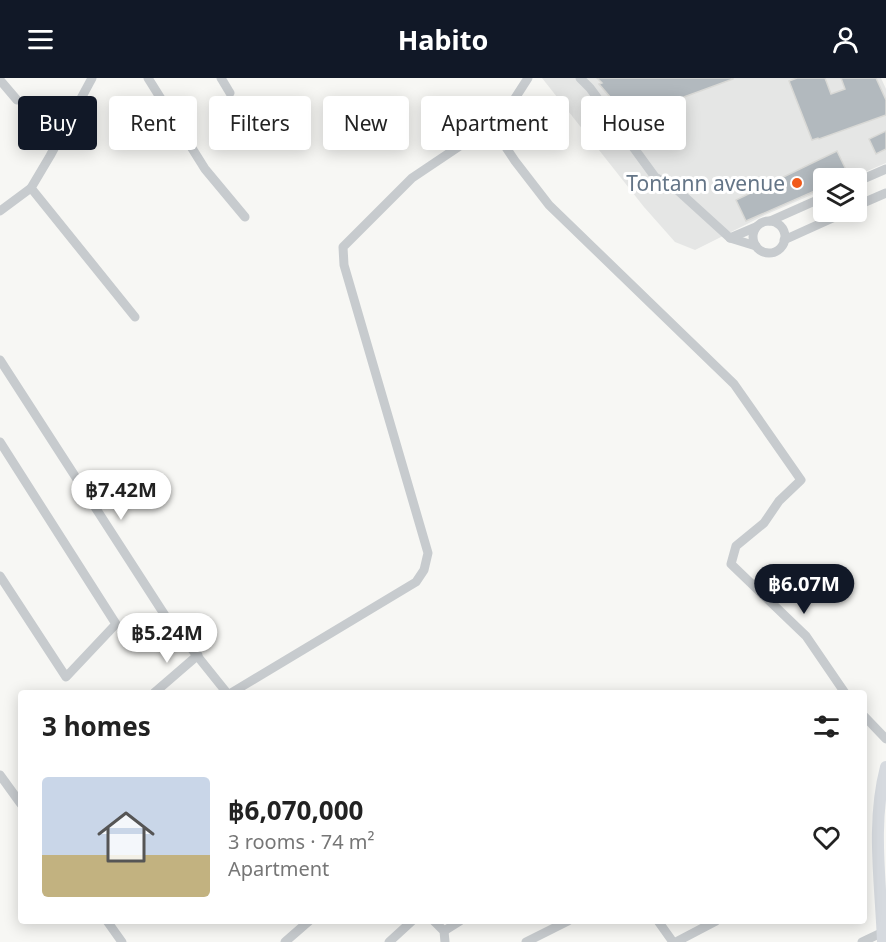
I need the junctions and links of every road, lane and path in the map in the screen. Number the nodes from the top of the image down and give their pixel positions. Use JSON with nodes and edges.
{"nodes":[{"id":1,"x":92,"y":78,"type":"edge"},
{"id":2,"x":148,"y":78,"type":"edge"},
{"id":3,"x":220,"y":78,"type":"edge"},
{"id":4,"x":528,"y":78,"type":"edge"},
{"id":5,"x":580,"y":78,"type":"edge"},
{"id":6,"x":0,"y":80,"type":"edge"},
{"id":7,"x":230,"y":93,"type":"dead end"},
{"id":8,"x":516,"y":96,"type":"edge"},
{"id":9,"x":17,"y":100,"type":"dead end"},
{"id":10,"x":454,"y":150,"type":"edge"},
{"id":11,"x":508,"y":150,"type":"edge"},
{"id":12,"x":886,"y":169,"type":"edge"},
{"id":13,"x":867,"y":177,"type":"edge"},
{"id":14,"x":31,"y":188,"type":"junction"},
{"id":15,"x":886,"y":193,"type":"edge"},
{"id":16,"x":813,"y":202,"type":"edge"},
{"id":17,"x":867,"y":202,"type":"edge"},
{"id":18,"x":0,"y":211,"type":"edge"},
{"id":19,"x":245,"y":217,"type":"dead end"},
{"id":20,"x":770,"y":221,"type":"junction"},
{"id":21,"x":824,"y":222,"type":"edge"},
{"id":22,"x":756,"y":227,"type":"junction"},
{"id":23,"x":729,"y":238,"type":"junction"},
{"id":24,"x":784,"y":240,"type":"junction"},
{"id":25,"x":756,"y":246,"type":"junction"},
{"id":26,"x":135,"y":318,"type":"dead end"},
{"id":27,"x":0,"y":360,"type":"edge"},
{"id":28,"x":0,"y":442,"type":"edge"},
{"id":29,"x":0,"y":576,"type":"edge"},
{"id":30,"x":198,"y":655,"type":"junction"},
{"id":31,"x":157,"y":690,"type":"edge"},
{"id":32,"x":227,"y":690,"type":"edge"},
{"id":33,"x":234,"y":690,"type":"edge"},
{"id":34,"x":843,"y":690,"type":"edge"},
{"id":35,"x":867,"y":719,"type":"edge"},
{"id":36,"x":886,"y":738,"type":"edge"},
{"id":37,"x":886,"y":767,"type":"edge"},
{"id":38,"x":0,"y":775,"type":"edge"},
{"id":39,"x":18,"y":800,"type":"edge"},
{"id":40,"x":109,"y":924,"type":"edge"},
{"id":41,"x":306,"y":924,"type":"edge"},
{"id":42,"x":409,"y":924,"type":"edge"},
{"id":43,"x":437,"y":924,"type":"edge"},
{"id":44,"x":456,"y":924,"type":"edge"},
{"id":45,"x":562,"y":924,"type":"edge"},
{"id":46,"x":660,"y":924,"type":"edge"},
{"id":47,"x":710,"y":924,"type":"edge"},
{"id":48,"x":444,"y":932,"type":"junction"},
{"id":49,"x":883,"y":937,"type":"edge"},
{"id":50,"x":122,"y":942,"type":"edge"},
{"id":51,"x":285,"y":942,"type":"edge"},
{"id":52,"x":388,"y":942,"type":"edge"},
{"id":53,"x":445,"y":942,"type":"edge"},
{"id":54,"x":526,"y":942,"type":"edge"},
{"id":55,"x":674,"y":942,"type":"edge"},
{"id":56,"x":862,"y":942,"type":"edge"}],
"edges":[{"from":1,"to":14,"type":"street"},
{"from":2,"to":19,"type":"street"},
{"from":3,"to":7,"type":"street"},
{"from":4,"to":8,"type":"street"},
{"from":5,"to":23,"type":"street"},
{"from":6,"to":9,"type":"street"},
{"from":10,"to":33,"type":"street"},
{"from":11,"to":34,"type":"street"},
{"from":12,"to":13,"type":"street"},
{"from":14,"to":18,"type":"street"},
{"from":14,"to":26,"type":"street"},
{"from":15,"to":17,"type":"street"},
{"from":16,"to":20,"type":"street"},
{"from":20,"to":22,"type":"street"},
{"from":20,"to":24,"type":"street"},
{"from":21,"to":24,"type":"street"},
{"from":22,"to":23,"type":"street"},
{"from":22,"to":25,"type":"street"},
{"from":23,"to":25,"type":"street"},
{"from":24,"to":25,"type":"street"},
{"from":27,"to":30,"type":"street"},
{"from":28,"to":29,"type":"street"},
{"from":30,"to":31,"type":"street"},
{"from":30,"to":32,"type":"street"},
{"from":35,"to":36,"type":"street"},
{"from":37,"to":49,"type":"main road"},
{"from":38,"to":39,"type":"street"},
{"from":40,"to":50,"type":"street"},
{"from":41,"to":51,"type":"street"},
{"from":42,"to":52,"type":"street"},
{"from":43,"to":48,"type":"street"},
{"from":44,"to":48,"type":"street"},
{"from":45,"to":54,"type":"street"},
{"from":46,"to":55,"type":"street"},
{"from":47,"to":55,"type":"street"},
{"from":48,"to":53,"type":"street"},
{"from":49,"to":56,"type":"street"}]}
